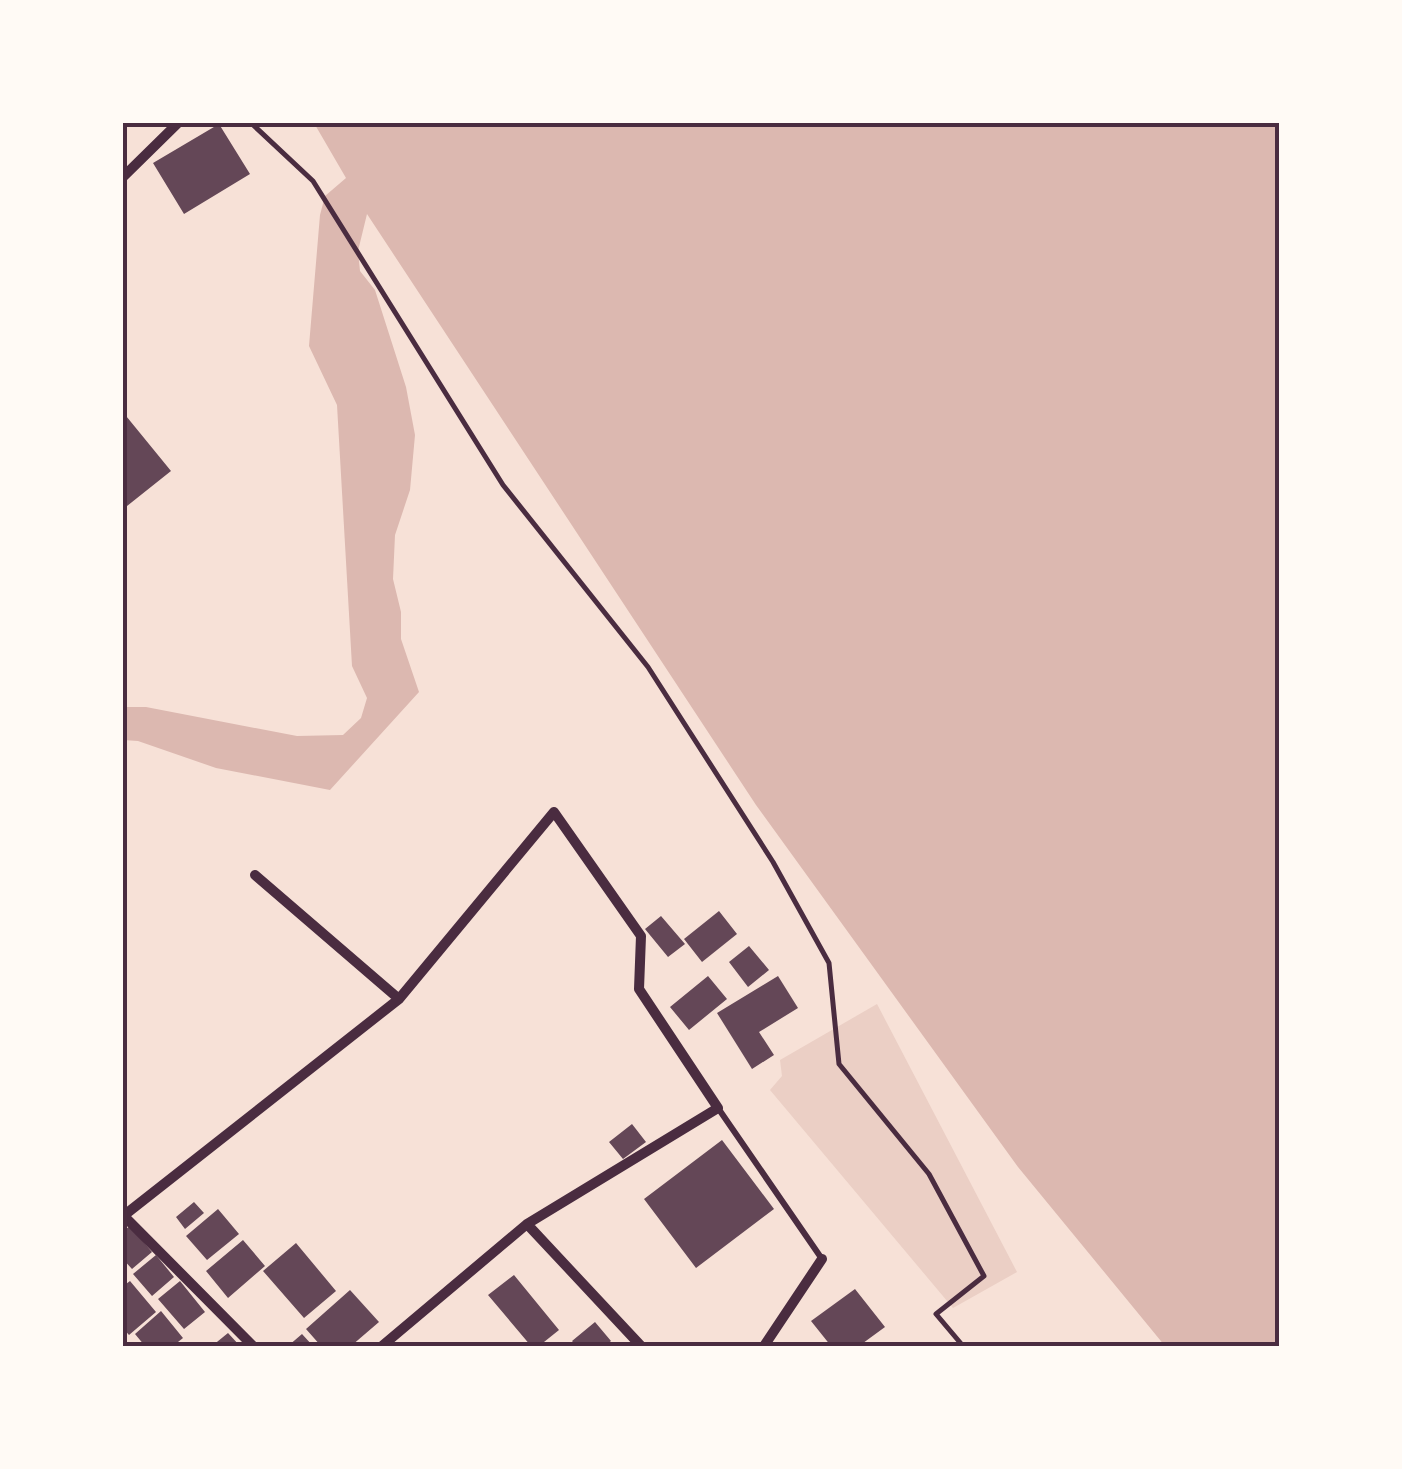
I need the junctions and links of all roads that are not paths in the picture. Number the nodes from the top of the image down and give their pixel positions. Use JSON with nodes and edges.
{"nodes":[{"id":1,"x":180,"y":122,"type":"edge"},
{"id":2,"x":122,"y":178,"type":"edge"},
{"id":3,"x":255,"y":876,"type":"dead end"},
{"id":4,"x":400,"y":999,"type":"junction"},
{"id":5,"x":718,"y":1108,"type":"junction"},
{"id":6,"x":123,"y":1216,"type":"edge"},
{"id":7,"x":526,"y":1224,"type":"junction"},
{"id":8,"x":822,"y":1259,"type":"joint"},
{"id":9,"x":253,"y":1346,"type":"edge"},
{"id":10,"x":382,"y":1346,"type":"edge"},
{"id":11,"x":642,"y":1346,"type":"edge"},
{"id":12,"x":764,"y":1346,"type":"edge"}],
"edges":[{"from":1,"to":2,"type":"street"},
{"from":3,"to":4,"type":"street"},
{"from":4,"to":5,"type":"street"},
{"from":4,"to":6,"type":"street"},
{"from":5,"to":7,"type":"street"},
{"from":5,"to":8,"type":"lane"},
{"from":6,"to":9,"type":"street"},
{"from":7,"to":10,"type":"street"},
{"from":7,"to":11,"type":"street"},
{"from":8,"to":12,"type":"street"}]}
